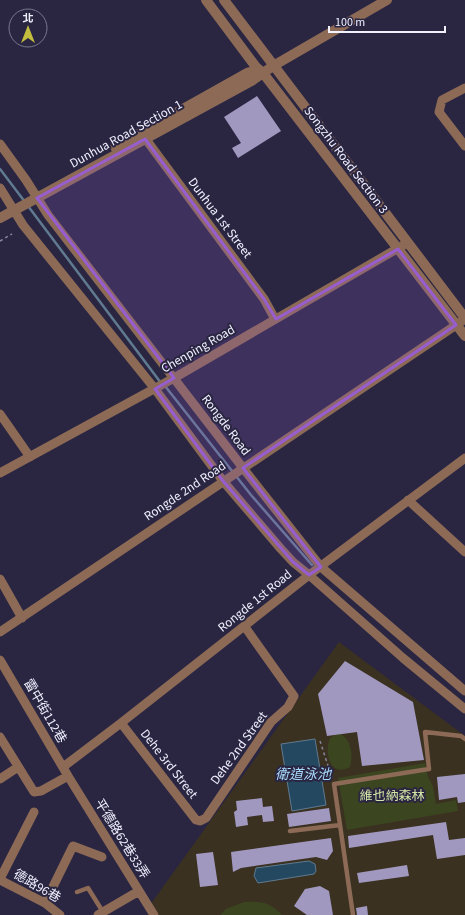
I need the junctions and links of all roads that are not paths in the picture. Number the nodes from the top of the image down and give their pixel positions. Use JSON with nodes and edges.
{"nodes":[{"id":1,"x":206,"y":0,"type":"edge"},
{"id":2,"x":224,"y":0,"type":"edge"},
{"id":3,"x":387,"y":0,"type":"edge"},
{"id":4,"x":273,"y":66,"type":"junction"},
{"id":5,"x":263,"y":73,"type":"junction"},
{"id":6,"x":465,"y":88,"type":"edge"},
{"id":7,"x":143,"y":136,"type":"junction"},
{"id":8,"x":0,"y":144,"type":"edge"},
{"id":9,"x":465,"y":146,"type":"edge"},
{"id":10,"x":0,"y":188,"type":"edge"},
{"id":11,"x":35,"y":195,"type":"junction"},
{"id":12,"x":12,"y":207,"type":"junction"},
{"id":13,"x":0,"y":210,"type":"edge"},
{"id":14,"x":0,"y":218,"type":"edge"},
{"id":15,"x":408,"y":243,"type":"junction"},
{"id":16,"x":398,"y":249,"type":"junction"},
{"id":17,"x":465,"y":318,"type":"edge"},
{"id":18,"x":275,"y":319,"type":"junction"},
{"id":19,"x":456,"y":325,"type":"junction"},
{"id":20,"x":465,"y":336,"type":"edge"},
{"id":21,"x":174,"y":378,"type":"junction"},
{"id":22,"x":155,"y":389,"type":"junction"},
{"id":23,"x":0,"y":414,"type":"edge"},
{"id":24,"x":30,"y":457,"type":"junction"},
{"id":25,"x":465,"y":458,"type":"edge"},
{"id":26,"x":242,"y":468,"type":"junction"},
{"id":27,"x":0,"y":473,"type":"edge"},
{"id":28,"x":223,"y":481,"type":"junction"},
{"id":29,"x":408,"y":500,"type":"junction"},
{"id":30,"x":465,"y":552,"type":"edge"},
{"id":31,"x":320,"y":567,"type":"junction"},
{"id":32,"x":309,"y":575,"type":"junction"},
{"id":33,"x":0,"y":579,"type":"edge"},
{"id":34,"x":22,"y":618,"type":"junction"},
{"id":35,"x":244,"y":627,"type":"junction"},
{"id":36,"x":0,"y":632,"type":"edge"},
{"id":37,"x":0,"y":660,"type":"edge"},
{"id":38,"x":465,"y":691,"type":"edge"},
{"id":39,"x":465,"y":709,"type":"edge"},
{"id":40,"x":121,"y":723,"type":"junction"},
{"id":41,"x":0,"y":737,"type":"edge"},
{"id":42,"x":465,"y":739,"type":"edge"},
{"id":43,"x":18,"y":767,"type":"junction"},
{"id":44,"x":63,"y":767,"type":"junction"},
{"id":45,"x":68,"y":776,"type":"junction"},
{"id":46,"x":0,"y":779,"type":"edge"},
{"id":47,"x":34,"y":812,"type":"dead end"},
{"id":48,"x":196,"y":820,"type":"joint"},
{"id":49,"x":340,"y":825,"type":"junction"},
{"id":50,"x":290,"y":831,"type":"dead end"},
{"id":51,"x":102,"y":857,"type":"dead end"},
{"id":52,"x":0,"y":880,"type":"edge"},
{"id":53,"x":139,"y":891,"type":"junction"},
{"id":54,"x":77,"y":892,"type":"dead end"},
{"id":55,"x":45,"y":904,"type":"junction"},
{"id":56,"x":102,"y":914,"type":"edge"},
{"id":57,"x":60,"y":915,"type":"edge"},
{"id":58,"x":154,"y":915,"type":"edge"},
{"id":59,"x":354,"y":915,"type":"edge"}],
"edges":[{"from":1,"to":5,"type":"street","name":"Songzhu Road Section 3"},
{"from":2,"to":4,"type":"street","name":"Songzhu Road Section 3"},
{"from":3,"to":4,"type":"street","name":"Dunhua Road Section 1"},
{"from":4,"to":5,"type":"street","name":"Dunhua Road Section 1"},
{"from":4,"to":15,"type":"street","name":"Songzhu Road Section 3"},
{"from":5,"to":7,"type":"street","name":"Dunhua Road Section 1"},
{"from":5,"to":16,"type":"street","name":"Songzhu Road Section 3"},
{"from":6,"to":9,"type":"street"},
{"from":7,"to":11,"type":"street","name":"Dunhua Road Section 1"},
{"from":7,"to":18,"type":"street","name":"Dunhua 1st Street"},
{"from":8,"to":11,"type":"street","name":"Rongde Road"},
{"from":10,"to":12,"type":"street"},
{"from":11,"to":12,"type":"street","name":"Dunhua Road Section 1"},
{"from":11,"to":21,"type":"street","name":"Rongde Road"},
{"from":12,"to":13,"type":"street","name":"Dunhua Road Section 1"},
{"from":12,"to":14,"type":"street","name":"Dunhua Road Section 1"},
{"from":12,"to":22,"type":"street"},
{"from":15,"to":16,"type":"street","name":"Chenping Road"},
{"from":15,"to":17,"type":"street","name":"Songzhu Road Section 3"},
{"from":16,"to":18,"type":"street","name":"Chenping Road"},
{"from":16,"to":19,"type":"street","name":"Songzhu Road Section 3"},
{"from":17,"to":19,"type":"street","name":"Rongde 2nd Road"},
{"from":18,"to":21,"type":"street","name":"Chenping Road"},
{"from":19,"to":20,"type":"street","name":"Songzhu Road Section 3"},
{"from":19,"to":26,"type":"street","name":"Rongde 2nd Road"},
{"from":21,"to":22,"type":"street","name":"Chenping Road"},
{"from":21,"to":26,"type":"street","name":"Rongde Road"},
{"from":22,"to":24,"type":"street","name":"Chenping Road"},
{"from":22,"to":28,"type":"street"},
{"from":23,"to":24,"type":"street"},
{"from":24,"to":27,"type":"street","name":"Chenping Road"},
{"from":25,"to":29,"type":"street","name":"Rongde 1st Road"},
{"from":26,"to":28,"type":"street","name":"Rongde 2nd Road"},
{"from":26,"to":31,"type":"street","name":"Rongde Road"},
{"from":28,"to":32,"type":"street"},
{"from":28,"to":34,"type":"street","name":"Rongde 2nd Road"},
{"from":29,"to":30,"type":"street"},
{"from":29,"to":31,"type":"street","name":"Rongde 1st Road"},
{"from":31,"to":32,"type":"street","name":"Rongde 1st Road"},
{"from":31,"to":38,"type":"street","name":"Rongde Road"},
{"from":32,"to":35,"type":"street","name":"Rongde 1st Road"},
{"from":32,"to":39,"type":"street"},
{"from":33,"to":34,"type":"street"},
{"from":34,"to":36,"type":"street","name":"Rongde 2nd Road"},
{"from":35,"to":40,"type":"street","name":"Rongde 1st Road"},
{"from":35,"to":48,"type":"street","name":"Dehe 2nd Street"},
{"from":37,"to":44,"type":"street","name":"雷中街112巷"},
{"from":40,"to":44,"type":"street","name":"Rongde 1st Road"},
{"from":40,"to":48,"type":"street","name":"Dehe 3rd Street"},
{"from":41,"to":43,"type":"street"},
{"from":42,"to":49,"type":"lane"},
{"from":43,"to":45,"type":"street"},
{"from":43,"to":46,"type":"street"},
{"from":44,"to":45,"type":"street","name":"雷中街112巷"},
{"from":45,"to":53,"type":"street","name":"平德路62巷33弄"},
{"from":47,"to":52,"type":"street"},
{"from":49,"to":50,"type":"lane"},
{"from":49,"to":59,"type":"lane"},
{"from":51,"to":55,"type":"street"},
{"from":52,"to":55,"type":"street","name":"德路96巷"},
{"from":53,"to":56,"type":"street"},
{"from":53,"to":58,"type":"street","name":"平德路62巷33弄"},
{"from":54,"to":56,"type":"lane"},
{"from":55,"to":57,"type":"street","name":"德路96巷"}]}
